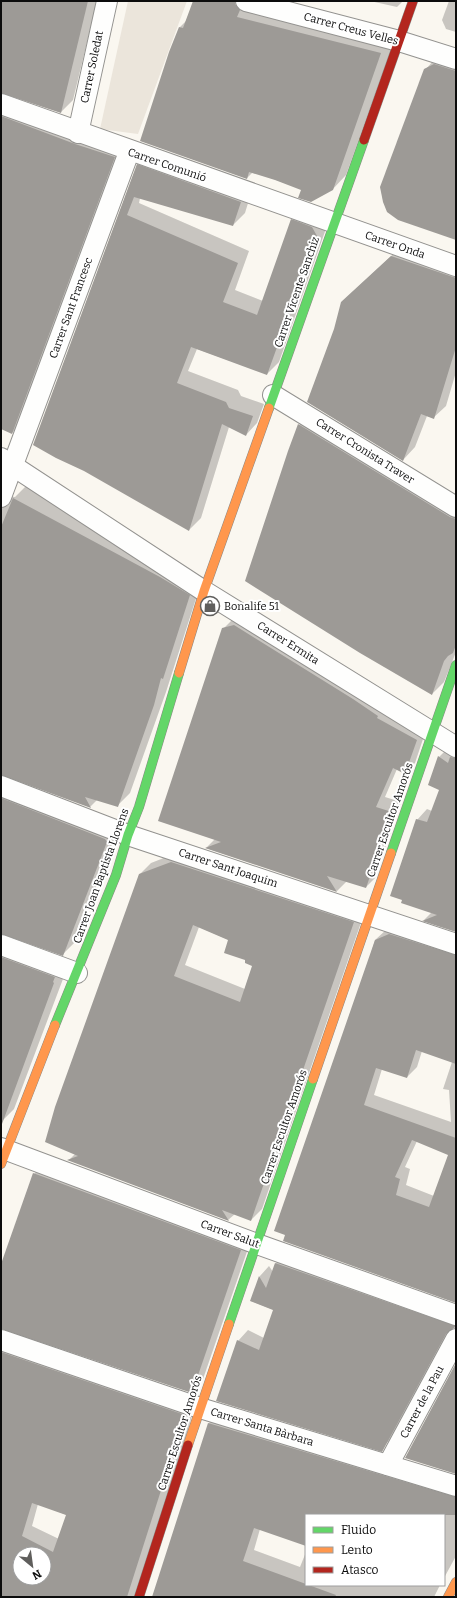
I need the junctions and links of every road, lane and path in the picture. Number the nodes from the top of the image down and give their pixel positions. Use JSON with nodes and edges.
{"nodes":[{"id":1,"x":107,"y":1,"type":"edge"},
{"id":2,"x":246,"y":1,"type":"edge"},
{"id":3,"x":413,"y":1,"type":"edge"},
{"id":4,"x":399,"y":41,"type":"junction"},
{"id":5,"x":456,"y":59,"type":"edge"},
{"id":6,"x":1,"y":104,"type":"edge"},
{"id":7,"x":78,"y":133,"type":"junction"},
{"id":8,"x":129,"y":152,"type":"junction"},
{"id":9,"x":334,"y":224,"type":"junction"},
{"id":10,"x":456,"y":266,"type":"edge"},
{"id":11,"x":273,"y":395,"type":"junction"},
{"id":12,"x":7,"y":461,"type":"edge"},
{"id":13,"x":1,"y":497,"type":"edge"},
{"id":14,"x":456,"y":507,"type":"edge"},
{"id":15,"x":204,"y":591,"type":"junction"},
{"id":16,"x":456,"y":665,"type":"edge"},
{"id":17,"x":433,"y":732,"type":"junction"},
{"id":18,"x":456,"y":747,"type":"edge"},
{"id":19,"x":1,"y":786,"type":"edge"},
{"id":20,"x":128,"y":835,"type":"junction"},
{"id":21,"x":370,"y":914,"type":"junction"},
{"id":22,"x":456,"y":944,"type":"edge"},
{"id":23,"x":1,"y":945,"type":"edge"},
{"id":24,"x":77,"y":973,"type":"junction"},
{"id":25,"x":3,"y":1154,"type":"edge"},
{"id":26,"x":257,"y":1244,"type":"junction"},
{"id":27,"x":456,"y":1315,"type":"edge"},
{"id":28,"x":456,"y":1339,"type":"edge"},
{"id":29,"x":1,"y":1340,"type":"edge"},
{"id":30,"x":200,"y":1408,"type":"junction"},
{"id":31,"x":388,"y":1466,"type":"junction"},
{"id":32,"x":456,"y":1486,"type":"edge"},
{"id":33,"x":456,"y":1582,"type":"edge"},
{"id":34,"x":139,"y":1597,"type":"edge"},
{"id":35,"x":448,"y":1597,"type":"edge"}],
"edges":[{"from":1,"to":7,"type":"street","name":"Carrer Soledat"},
{"from":2,"to":4,"type":"street","name":"Carrer Creus Velles"},
{"from":3,"to":4,"type":"street","name":"Carrer Vicente Sanchiz"},
{"from":4,"to":5,"type":"street","name":"Carrer Creus Velles"},
{"from":4,"to":9,"type":"street","name":"Carrer Vicente Sanchiz"},
{"from":6,"to":7,"type":"street","name":"Carrer Comunió"},
{"from":7,"to":8,"type":"street","name":"Carrer Comunió"},
{"from":8,"to":9,"type":"street","name":"Carrer Comunió"},
{"from":8,"to":12,"type":"street","name":"Carrer Sant Francesc"},
{"from":9,"to":10,"type":"street","name":"Carrer Onda"},
{"from":9,"to":11,"type":"street","name":"Carrer Vicente Sanchiz"},
{"from":11,"to":14,"type":"street","name":"Carrer Cronista Traver"},
{"from":11,"to":15,"type":"street","name":"Carrer Vicente Sanchiz"},
{"from":12,"to":13,"type":"street","name":"Carrer Sant Francesc"},
{"from":12,"to":15,"type":"street","name":"Carrer Ermita"},
{"from":15,"to":17,"type":"street","name":"Carrer Ermita"},
{"from":15,"to":20,"type":"street","name":"Carrer Joan Baptista Llorens"},
{"from":16,"to":17,"type":"street","name":"Carrer Escultor Amorós"},
{"from":17,"to":18,"type":"street","name":"Carrer Ermita"},
{"from":17,"to":21,"type":"street","name":"Carrer Escultor Amorós"},
{"from":19,"to":20,"type":"street","name":"Carrer Sant Joaquim"},
{"from":20,"to":21,"type":"street","name":"Carrer Sant Joaquim"},
{"from":20,"to":24,"type":"street","name":"Carrer Joan Baptista Llorens"},
{"from":21,"to":22,"type":"street","name":"Carrer Sant Joaquim"},
{"from":21,"to":26,"type":"street","name":"Carrer Escultor Amorós"},
{"from":23,"to":24,"type":"street"},
{"from":24,"to":25,"type":"street","name":"Carrer Joan Baptista Llorens"},
{"from":25,"to":26,"type":"street","name":"Carrer Salut"},
{"from":26,"to":27,"type":"street","name":"Carrer Salut"},
{"from":26,"to":30,"type":"street","name":"Carrer Escultor Amorós"},
{"from":28,"to":31,"type":"street","name":"Carrer de la Pau"},
{"from":29,"to":30,"type":"street","name":"Carrer Santa Bàrbara"},
{"from":30,"to":31,"type":"street","name":"Carrer Santa Bàrbara"},
{"from":30,"to":34,"type":"street","name":"Carrer Escultor Amorós"},
{"from":31,"to":32,"type":"street","name":"Carrer Santa Bàrbara"},
{"from":33,"to":35,"type":"street"}]}
